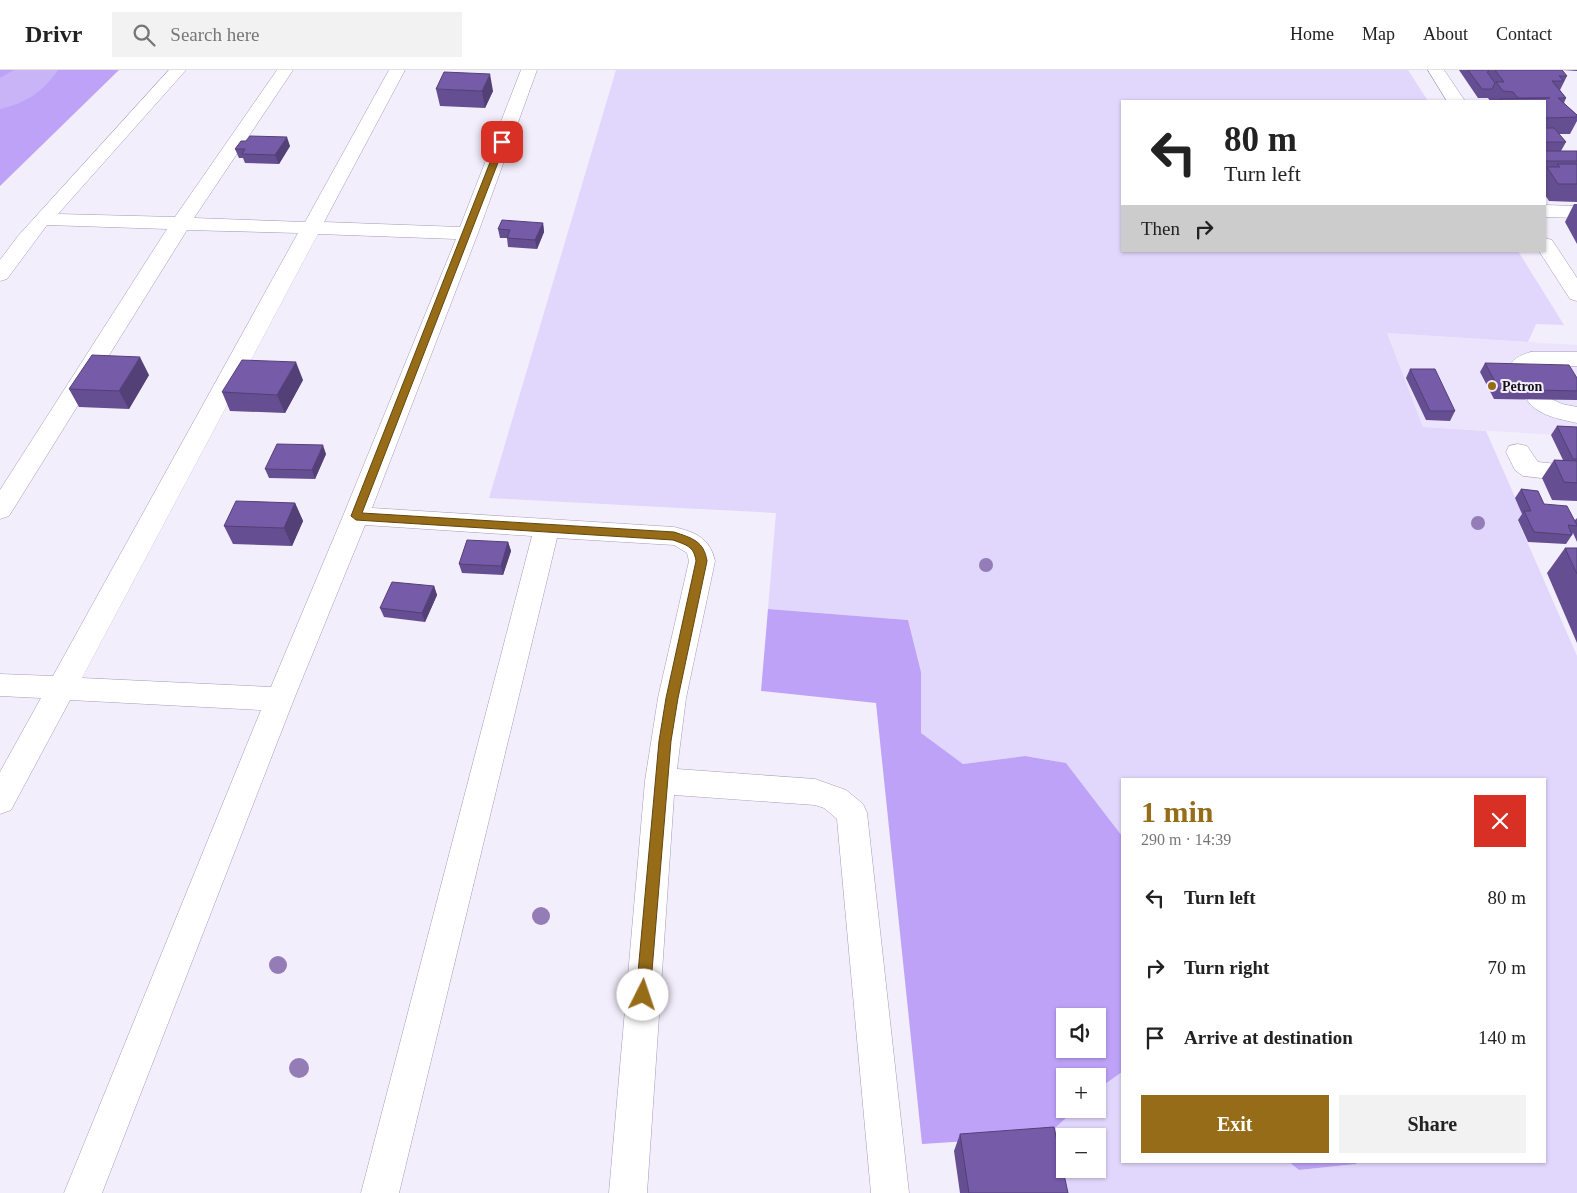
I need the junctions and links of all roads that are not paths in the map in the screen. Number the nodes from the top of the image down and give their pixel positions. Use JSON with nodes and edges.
{"nodes":[{"id":1,"x":178,"y":70,"type":"edge"},
{"id":2,"x":285,"y":70,"type":"edge"},
{"id":3,"x":397,"y":70,"type":"edge"},
{"id":4,"x":529,"y":70,"type":"edge"},
{"id":5,"x":1436,"y":70,"type":"edge"},
{"id":6,"x":1455,"y":100,"type":"edge"},
{"id":7,"x":1546,"y":211,"type":"edge"},
{"id":8,"x":1577,"y":212,"type":"edge"},
{"id":9,"x":42,"y":220,"type":"junction"},
{"id":10,"x":181,"y":223,"type":"junction"},
{"id":11,"x":312,"y":227,"type":"junction"},
{"id":12,"x":468,"y":233,"type":"junction"},
{"id":13,"x":1546,"y":246,"type":"edge"},
{"id":14,"x":0,"y":275,"type":"edge"},
{"id":15,"x":1577,"y":295,"type":"edge"},
{"id":16,"x":1577,"y":359,"type":"edge"},
{"id":17,"x":1522,"y":373,"type":"edge"},
{"id":18,"x":1540,"y":400,"type":"edge"},
{"id":19,"x":1577,"y":415,"type":"edge"},
{"id":20,"x":1518,"y":452,"type":"dead end"},
{"id":21,"x":1577,"y":474,"type":"edge"},
{"id":22,"x":0,"y":510,"type":"edge"},
{"id":23,"x":356,"y":516,"type":"junction"},
{"id":24,"x":546,"y":530,"type":"junction"},
{"id":25,"x":0,"y":684,"type":"edge"},
{"id":26,"x":62,"y":688,"type":"junction"},
{"id":27,"x":280,"y":699,"type":"junction"},
{"id":28,"x":660,"y":782,"type":"junction"},
{"id":29,"x":0,"y":801,"type":"edge"},
{"id":30,"x":83,"y":1193,"type":"edge"},
{"id":31,"x":380,"y":1193,"type":"edge"},
{"id":32,"x":628,"y":1193,"type":"edge"},
{"id":33,"x":890,"y":1193,"type":"edge"}],
"edges":[{"from":1,"to":9,"type":"street"},
{"from":2,"to":10,"type":"street"},
{"from":3,"to":11,"type":"street"},
{"from":4,"to":12,"type":"street"},
{"from":5,"to":6,"type":"street"},
{"from":7,"to":8,"type":"street"},
{"from":9,"to":10,"type":"street"},
{"from":9,"to":14,"type":"street"},
{"from":10,"to":11,"type":"street"},
{"from":10,"to":22,"type":"street"},
{"from":11,"to":12,"type":"street"},
{"from":11,"to":26,"type":"street"},
{"from":12,"to":23,"type":"street"},
{"from":13,"to":15,"type":"street"},
{"from":16,"to":17,"type":"street"},
{"from":18,"to":19,"type":"street"},
{"from":20,"to":21,"type":"street"},
{"from":23,"to":24,"type":"street"},
{"from":23,"to":27,"type":"street"},
{"from":24,"to":28,"type":"street"},
{"from":24,"to":31,"type":"street"},
{"from":25,"to":26,"type":"street"},
{"from":26,"to":27,"type":"street"},
{"from":26,"to":29,"type":"street"},
{"from":27,"to":30,"type":"street"},
{"from":28,"to":32,"type":"street"},
{"from":28,"to":33,"type":"street"}]}
